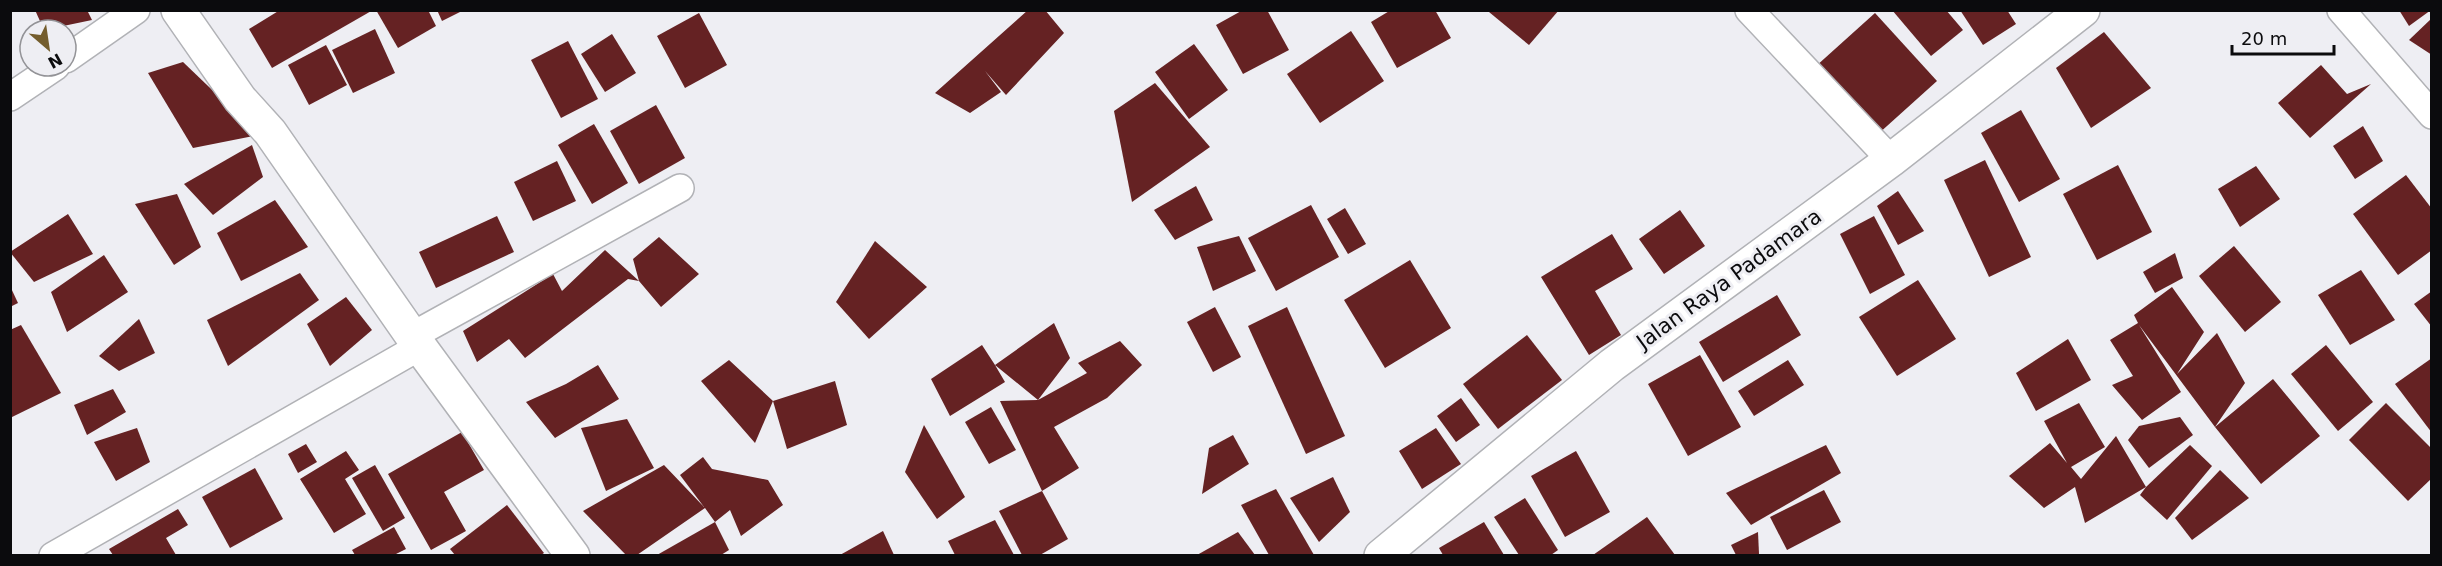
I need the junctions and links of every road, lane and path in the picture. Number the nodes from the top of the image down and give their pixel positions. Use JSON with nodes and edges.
{"nodes":[{"id":1,"x":136,"y":10,"type":"edge"},
{"id":2,"x":178,"y":10,"type":"edge"},
{"id":3,"x":1749,"y":10,"type":"edge"},
{"id":4,"x":2083,"y":10,"type":"edge"},
{"id":5,"x":2340,"y":10,"type":"edge"},
{"id":6,"x":78,"y":51,"type":"edge"},
{"id":7,"x":38,"y":78,"type":"edge"},
{"id":8,"x":10,"y":97,"type":"edge"},
{"id":9,"x":2432,"y":115,"type":"edge"},
{"id":10,"x":1891,"y":160,"type":"junction"},
{"id":11,"x":680,"y":188,"type":"dead end"},
{"id":12,"x":416,"y":341,"type":"junction"},
{"id":13,"x":53,"y":555,"type":"edge"},
{"id":14,"x":573,"y":555,"type":"edge"},
{"id":15,"x":1381,"y":555,"type":"edge"}],
"edges":[{"from":1,"to":6,"type":"street"},
{"from":2,"to":12,"type":"main road"},
{"from":3,"to":10,"type":"street"},
{"from":4,"to":10,"type":"main road","name":"Jalan Raya Padamara"},
{"from":5,"to":9,"type":"street"},
{"from":7,"to":8,"type":"street"},
{"from":10,"to":15,"type":"main road","name":"Jalan Raya Padamara"},
{"from":11,"to":12,"type":"street"},
{"from":12,"to":13,"type":"street"},
{"from":12,"to":14,"type":"main road"}]}
